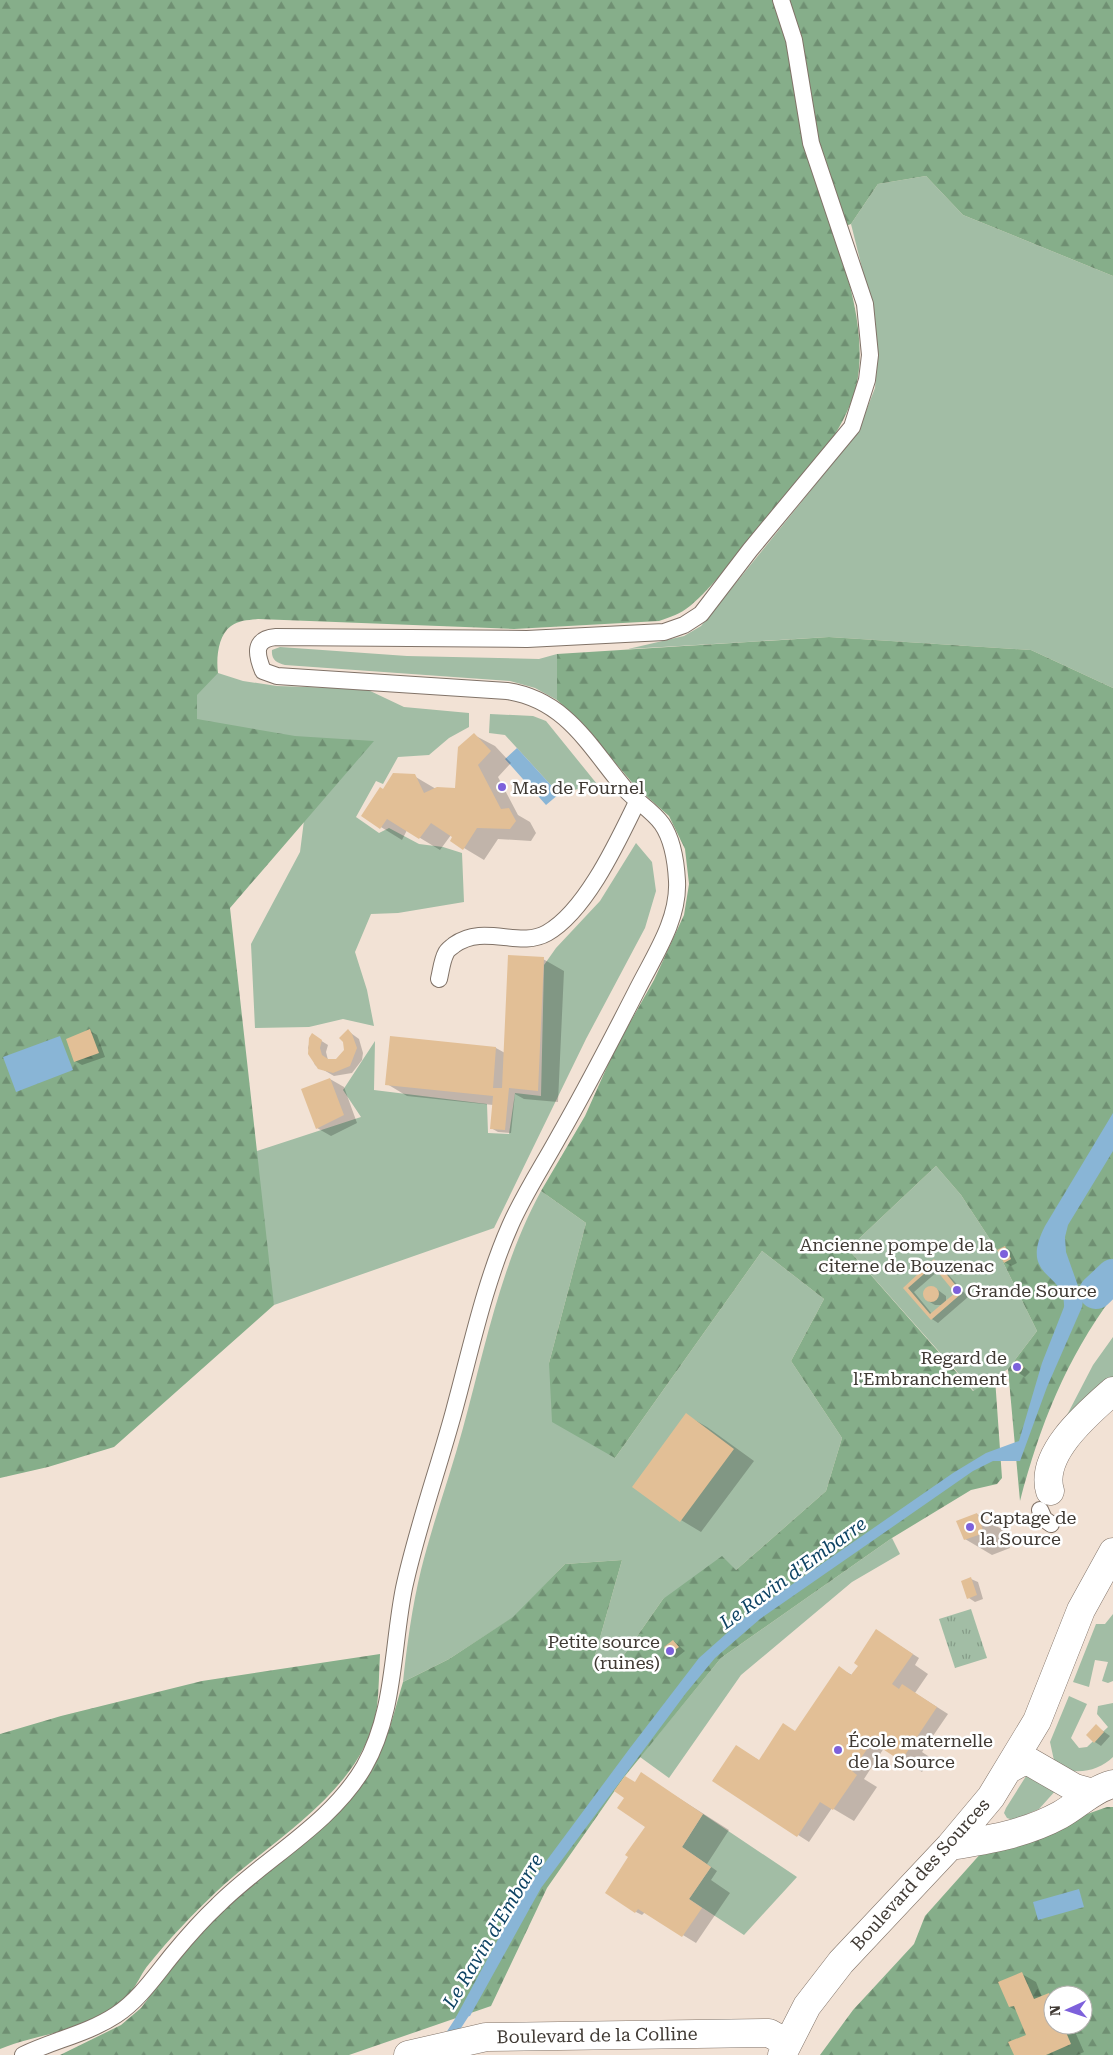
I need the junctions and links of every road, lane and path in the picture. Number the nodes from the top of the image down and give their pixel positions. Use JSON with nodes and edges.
{"nodes":[{"id":1,"x":780,"y":0,"type":"edge"},
{"id":2,"x":638,"y":802,"type":"junction"},
{"id":3,"x":439,"y":979,"type":"dead end"},
{"id":4,"x":1113,"y":1391,"type":"edge"},
{"id":5,"x":1045,"y":1500,"type":"joint"},
{"id":6,"x":1051,"y":1524,"type":"dead end"},
{"id":7,"x":1113,"y":1552,"type":"edge"},
{"id":8,"x":1032,"y":1729,"type":"junction"},
{"id":9,"x":1009,"y":1769,"type":"junction"},
{"id":10,"x":1046,"y":1770,"type":"junction"},
{"id":11,"x":1103,"y":1788,"type":"edge"},
{"id":12,"x":980,"y":1830,"type":"junction"},
{"id":13,"x":478,"y":2043,"type":"edge"},
{"id":14,"x":784,"y":2049,"type":"edge"},
{"id":15,"x":23,"y":2055,"type":"edge"},
{"id":16,"x":408,"y":2055,"type":"edge"}],
"edges":[{"from":1,"to":2,"type":"lane"},
{"from":2,"to":3,"type":"lane"},
{"from":2,"to":15,"type":"lane"},
{"from":4,"to":5,"type":"street"},
{"from":5,"to":6,"type":"lane"},
{"from":7,"to":8,"type":"street","name":"Boulevard des Sources"},
{"from":8,"to":9,"type":"street","name":"Boulevard des Sources"},
{"from":8,"to":10,"type":"street"},
{"from":9,"to":10,"type":"street"},
{"from":9,"to":12,"type":"street","name":"Boulevard des Sources"},
{"from":10,"to":11,"type":"street"},
{"from":11,"to":12,"type":"street"},
{"from":12,"to":14,"type":"street","name":"Boulevard des Sources"},
{"from":13,"to":14,"type":"street","name":"Boulevard de la Colline"},
{"from":13,"to":16,"type":"street","name":"Boulevard de la Colline"}]}
